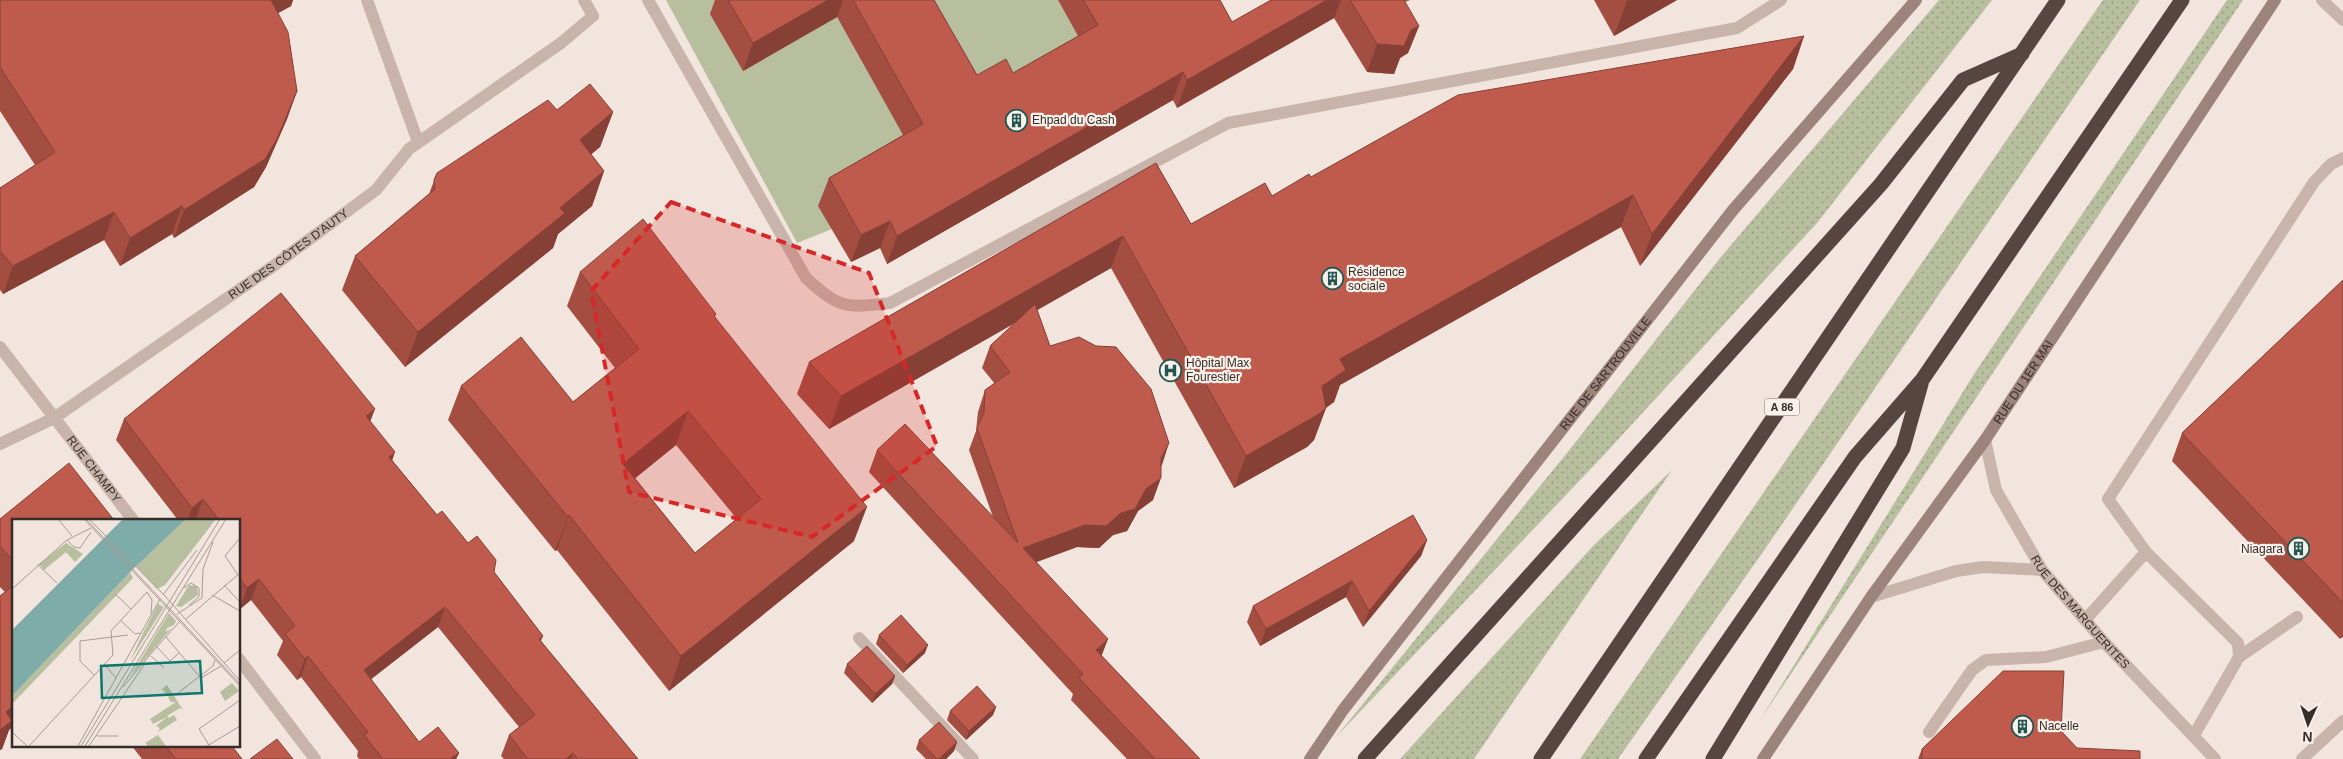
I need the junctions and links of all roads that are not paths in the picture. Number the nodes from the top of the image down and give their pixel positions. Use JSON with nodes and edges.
{"nodes":[{"id":1,"x":367,"y":0,"type":"edge"},
{"id":2,"x":584,"y":0,"type":"edge"},
{"id":3,"x":648,"y":0,"type":"edge"},
{"id":4,"x":1781,"y":0,"type":"edge"},
{"id":5,"x":1916,"y":0,"type":"edge"},
{"id":6,"x":2058,"y":0,"type":"edge"},
{"id":7,"x":2182,"y":0,"type":"edge"},
{"id":8,"x":2275,"y":0,"type":"edge"},
{"id":9,"x":2322,"y":0,"type":"edge"},
{"id":10,"x":2343,"y":20,"type":"edge"},
{"id":11,"x":2022,"y":54,"type":"junction"},
{"id":12,"x":418,"y":142,"type":"junction"},
{"id":13,"x":2343,"y":158,"type":"edge"},
{"id":14,"x":0,"y":347,"type":"edge"},
{"id":15,"x":1922,"y":380,"type":"junction"},
{"id":16,"x":54,"y":418,"type":"junction"},
{"id":17,"x":1985,"y":440,"type":"junction"},
{"id":18,"x":0,"y":444,"type":"edge"},
{"id":19,"x":132,"y":519,"type":"edge"},
{"id":20,"x":2146,"y":552,"type":"junction"},
{"id":21,"x":2042,"y":570,"type":"junction"},
{"id":22,"x":1871,"y":597,"type":"junction"},
{"id":23,"x":2297,"y":617,"type":"dead end"},
{"id":24,"x":2086,"y":619,"type":"junction"},
{"id":25,"x":859,"y":638,"type":"dead end"},
{"id":26,"x":2104,"y":642,"type":"junction"},
{"id":27,"x":2239,"y":657,"type":"junction"},
{"id":28,"x":240,"y":660,"type":"edge"},
{"id":29,"x":2343,"y":720,"type":"edge"},
{"id":30,"x":1928,"y":732,"type":"dead end"},
{"id":31,"x":2194,"y":735,"type":"junction"},
{"id":32,"x":315,"y":759,"type":"edge"},
{"id":33,"x":974,"y":759,"type":"edge"},
{"id":34,"x":1310,"y":759,"type":"edge"},
{"id":35,"x":1365,"y":759,"type":"edge"},
{"id":36,"x":1541,"y":759,"type":"edge"},
{"id":37,"x":1646,"y":759,"type":"edge"},
{"id":38,"x":1713,"y":759,"type":"edge"},
{"id":39,"x":1763,"y":759,"type":"edge"},
{"id":40,"x":2215,"y":759,"type":"edge"},
{"id":41,"x":2302,"y":759,"type":"edge"}],
"edges":[{"from":1,"to":12,"type":"street"},
{"from":2,"to":12,"type":"street","name":"RUE DES CÔTES D'AUTY"},
{"from":3,"to":4,"type":"street"},
{"from":5,"to":34,"type":"main road","name":"RUE DE SARTROUVILLE"},
{"from":6,"to":11,"type":"highway","number":"A 86"},
{"from":7,"to":15,"type":"highway"},
{"from":8,"to":17,"type":"main road","name":"RUE DU 1ER MAI"},
{"from":9,"to":10,"type":"street"},
{"from":11,"to":35,"type":"highway"},
{"from":11,"to":36,"type":"highway","number":"A 86"},
{"from":12,"to":16,"type":"street","name":"RUE DES CÔTES D'AUTY"},
{"from":13,"to":20,"type":"street"},
{"from":14,"to":16,"type":"street","name":"RUE CHAMPY"},
{"from":15,"to":37,"type":"highway"},
{"from":15,"to":38,"type":"highway"},
{"from":16,"to":18,"type":"street","name":"RUE DES CÔTES D'AUTY"},
{"from":16,"to":19,"type":"street","name":"RUE CHAMPY"},
{"from":17,"to":21,"type":"street","name":"RUE DES MARGUERITES"},
{"from":17,"to":22,"type":"main road","name":"RUE DU 1ER MAI"},
{"from":20,"to":24,"type":"street"},
{"from":20,"to":27,"type":"street"},
{"from":21,"to":22,"type":"street"},
{"from":21,"to":24,"type":"street","name":"RUE DES MARGUERITES"},
{"from":22,"to":39,"type":"main road","name":"RUE DU 1ER MAI"},
{"from":23,"to":27,"type":"street"},
{"from":24,"to":26,"type":"street","name":"RUE DES MARGUERITES"},
{"from":25,"to":33,"type":"street"},
{"from":26,"to":30,"type":"street"},
{"from":26,"to":31,"type":"street","name":"RUE DES MARGUERITES"},
{"from":27,"to":31,"type":"street"},
{"from":28,"to":32,"type":"street"},
{"from":29,"to":41,"type":"street"},
{"from":31,"to":40,"type":"street","name":"RUE DES MARGUERITES"}]}
